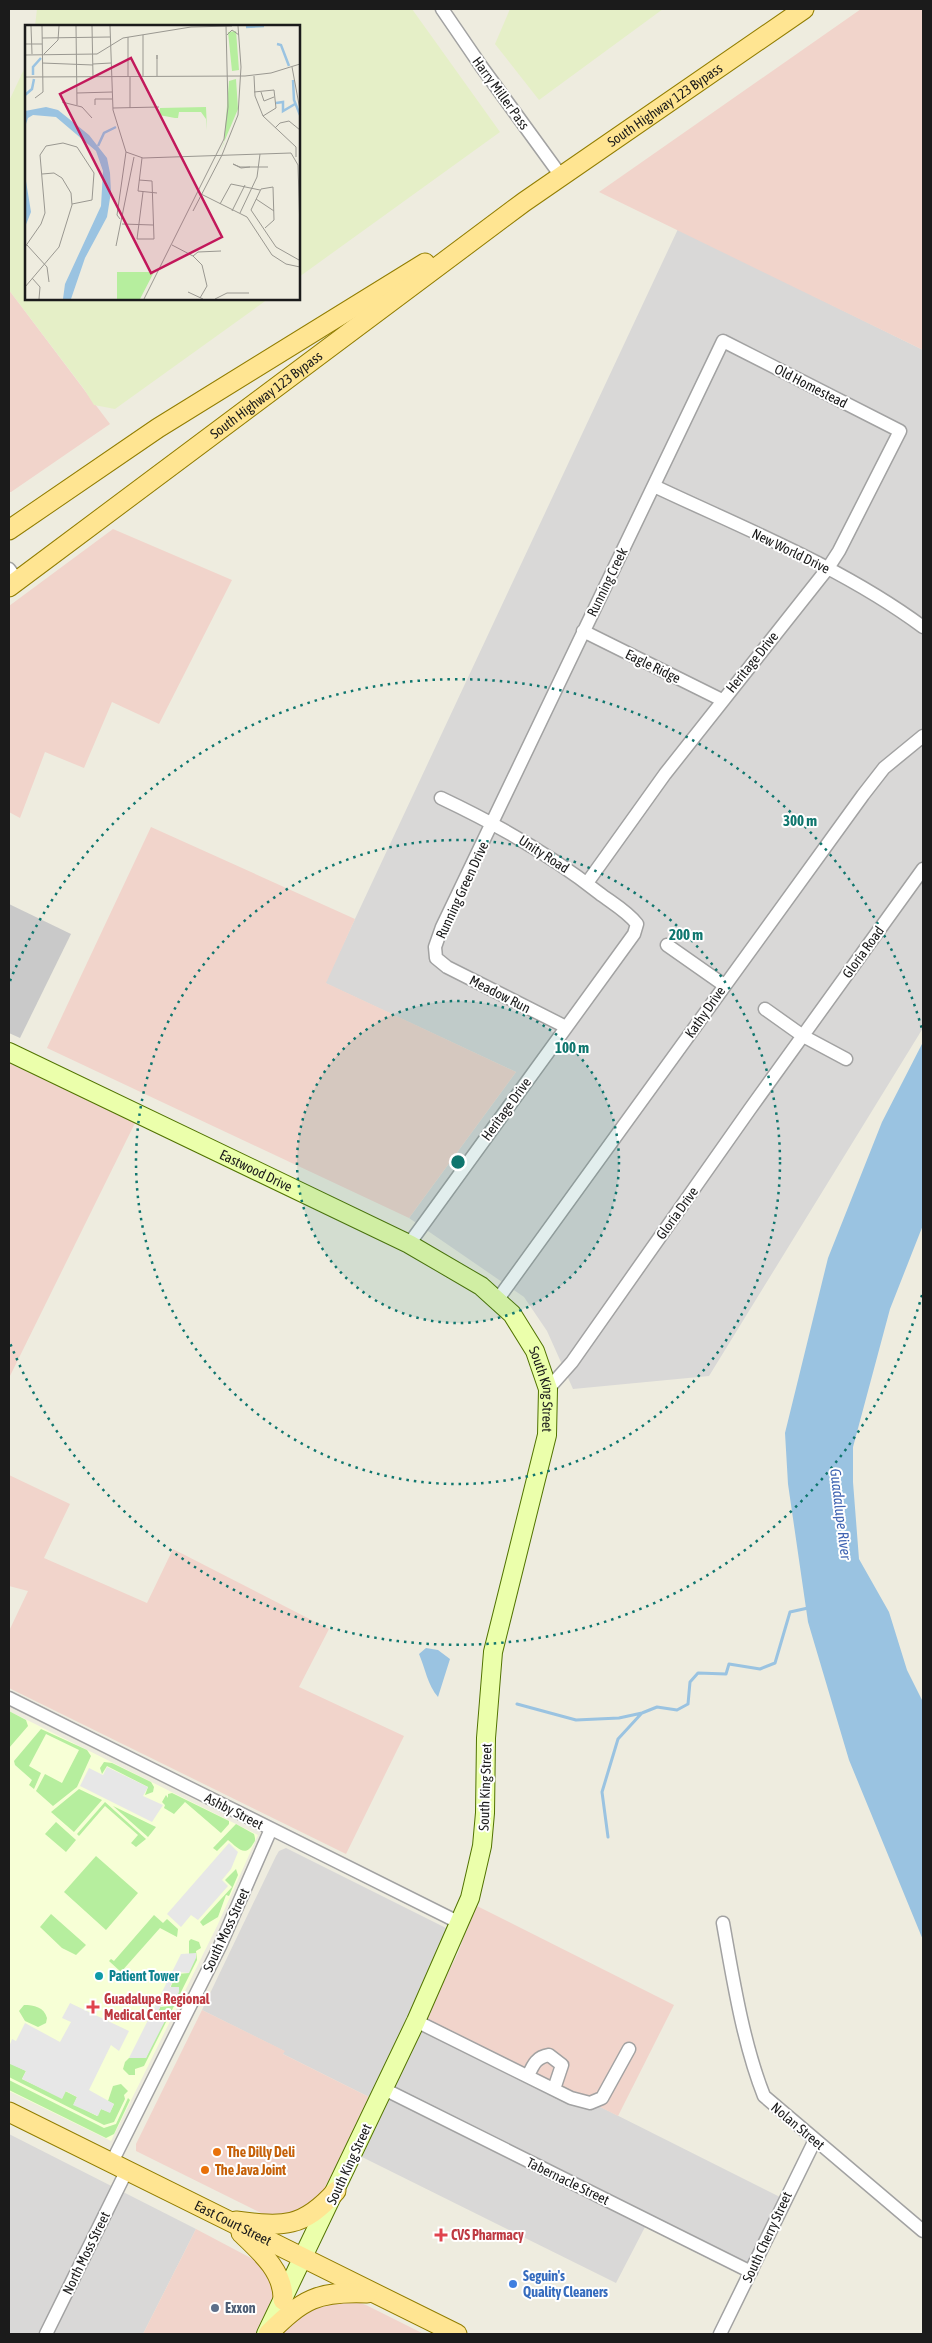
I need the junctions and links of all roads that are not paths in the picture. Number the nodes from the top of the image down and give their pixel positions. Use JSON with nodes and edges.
{"nodes":[{"id":1,"x":442,"y":9,"type":"edge"},
{"id":2,"x":804,"y":9,"type":"edge"},
{"id":3,"x":562,"y":176,"type":"junction"},
{"id":4,"x":524,"y":202,"type":"junction"},
{"id":5,"x":722,"y":341,"type":"joint"},
{"id":6,"x":900,"y":431,"type":"joint"},
{"id":7,"x":654,"y":486,"type":"junction"},
{"id":8,"x":9,"y":530,"type":"edge"},
{"id":9,"x":828,"y":568,"type":"junction"},
{"id":10,"x":12,"y":579,"type":"edge"},
{"id":11,"x":923,"y":627,"type":"edge"},
{"id":12,"x":583,"y":631,"type":"junction"},
{"id":13,"x":722,"y":700,"type":"junction"},
{"id":14,"x":923,"y":736,"type":"edge"},
{"id":15,"x":441,"y":798,"type":"dead end"},
{"id":16,"x":494,"y":823,"type":"junction"},
{"id":17,"x":923,"y":868,"type":"edge"},
{"id":18,"x":587,"y":883,"type":"junction"},
{"id":19,"x":637,"y":924,"type":"joint"},
{"id":20,"x":667,"y":945,"type":"dead end"},
{"id":21,"x":436,"y":958,"type":"joint"},
{"id":22,"x":724,"y":985,"type":"junction"},
{"id":23,"x":765,"y":1009,"type":"dead end"},
{"id":24,"x":566,"y":1027,"type":"junction"},
{"id":25,"x":803,"y":1036,"type":"junction"},
{"id":26,"x":9,"y":1052,"type":"edge"},
{"id":27,"x":846,"y":1059,"type":"dead end"},
{"id":28,"x":409,"y":1244,"type":"junction"},
{"id":29,"x":498,"y":1299,"type":"junction"},
{"id":30,"x":548,"y":1389,"type":"junction"},
{"id":31,"x":9,"y":1698,"type":"edge"},
{"id":32,"x":272,"y":1829,"type":"junction"},
{"id":33,"x":723,"y":1922,"type":"dead end"},
{"id":34,"x":460,"y":1923,"type":"junction"},
{"id":35,"x":416,"y":2021,"type":"junction"},
{"id":36,"x":629,"y":2049,"type":"dead end"},
{"id":37,"x":528,"y":2076,"type":"junction"},
{"id":38,"x":384,"y":2089,"type":"junction"},
{"id":39,"x":554,"y":2089,"type":"junction"},
{"id":40,"x":9,"y":2112,"type":"edge"},
{"id":41,"x":815,"y":2140,"type":"junction"},
{"id":42,"x":119,"y":2168,"type":"junction"},
{"id":43,"x":336,"y":2190,"type":"junction"},
{"id":44,"x":225,"y":2219,"type":"junction"},
{"id":45,"x":923,"y":2231,"type":"edge"},
{"id":46,"x":304,"y":2258,"type":"junction"},
{"id":47,"x":751,"y":2272,"type":"junction"},
{"id":48,"x":373,"y":2293,"type":"junction"},
{"id":49,"x":283,"y":2300,"type":"junction"},
{"id":50,"x":46,"y":2334,"type":"edge"},
{"id":51,"x":267,"y":2334,"type":"edge"},
{"id":52,"x":457,"y":2334,"type":"edge"},
{"id":53,"x":720,"y":2334,"type":"edge"}],
"edges":[{"from":1,"to":3,"type":"street","name":"Harry Miller Pass"},
{"from":2,"to":3,"type":"main road","name":"South Highway 123 Bypass"},
{"from":3,"to":4,"type":"main road","name":"South Highway 123 Bypass"},
{"from":4,"to":8,"type":"main road","name":"South Highway 123 Bypass"},
{"from":4,"to":10,"type":"main road","name":"South Highway 123 Bypass"},
{"from":5,"to":6,"type":"street","name":"Old Homestead"},
{"from":5,"to":7,"type":"street","name":"Running Creek"},
{"from":6,"to":9,"type":"street","name":"Heritage Drive"},
{"from":7,"to":9,"type":"street","name":"New World Drive"},
{"from":7,"to":12,"type":"street","name":"Running Creek"},
{"from":9,"to":11,"type":"street","name":"New World Drive"},
{"from":9,"to":13,"type":"street","name":"Heritage Drive"},
{"from":12,"to":13,"type":"street","name":"Eagle Ridge"},
{"from":12,"to":16,"type":"street","name":"Running Creek"},
{"from":13,"to":18,"type":"street","name":"Heritage Drive"},
{"from":14,"to":22,"type":"street","name":"Kathy Drive"},
{"from":15,"to":16,"type":"street","name":"Unity Road"},
{"from":16,"to":18,"type":"street","name":"Unity Road"},
{"from":16,"to":21,"type":"street","name":"Running Green Drive"},
{"from":17,"to":25,"type":"street","name":"Gloria Road"},
{"from":18,"to":19,"type":"street","name":"Unity Road"},
{"from":19,"to":24,"type":"street","name":"Heritage Drive"},
{"from":20,"to":22,"type":"street"},
{"from":21,"to":24,"type":"street","name":"Meadow Run"},
{"from":22,"to":29,"type":"street","name":"Kathy Drive"},
{"from":23,"to":25,"type":"street"},
{"from":24,"to":28,"type":"street","name":"Heritage Drive"},
{"from":25,"to":27,"type":"street"},
{"from":25,"to":30,"type":"street","name":"Gloria Drive"},
{"from":26,"to":28,"type":"main road","name":"Eastwood Drive"},
{"from":28,"to":29,"type":"main road","name":"Eastwood Drive"},
{"from":29,"to":30,"type":"main road","name":"South King Street"},
{"from":30,"to":34,"type":"main road","name":"South King Street"},
{"from":31,"to":32,"type":"street","name":"Ashby Street"},
{"from":32,"to":34,"type":"street","name":"Ashby Street"},
{"from":32,"to":42,"type":"street","name":"South Moss Street"},
{"from":33,"to":41,"type":"street","name":"Nolan Street"},
{"from":34,"to":35,"type":"main road","name":"South King Street"},
{"from":35,"to":37,"type":"street"},
{"from":35,"to":38,"type":"main road","name":"South King Street"},
{"from":36,"to":39,"type":"street"},
{"from":37,"to":39,"type":"street"},
{"from":37,"to":39,"type":"street"},
{"from":38,"to":43,"type":"main road","name":"South King Street"},
{"from":38,"to":47,"type":"street","name":"Tabernacle Street"},
{"from":40,"to":42,"type":"main road","name":"East Court Street"},
{"from":41,"to":45,"type":"street","name":"Nolan Street"},
{"from":41,"to":47,"type":"street","name":"South Cherry Street"},
{"from":42,"to":44,"type":"main road","name":"East Court Street"},
{"from":42,"to":50,"type":"street","name":"North Moss Street"},
{"from":43,"to":44,"type":"main road"},
{"from":43,"to":46,"type":"main road","name":"South King Street"},
{"from":44,"to":46,"type":"main road","name":"East Court Street"},
{"from":44,"to":49,"type":"main road"},
{"from":46,"to":48,"type":"main road","name":"East Court Street"},
{"from":46,"to":49,"type":"main road","name":"South King Street"},
{"from":47,"to":53,"type":"street","name":"South Cherry Street"},
{"from":48,"to":51,"type":"main road"},
{"from":48,"to":52,"type":"main road","name":"East Court Street"},
{"from":49,"to":51,"type":"main road","name":"South King Street"}]}
